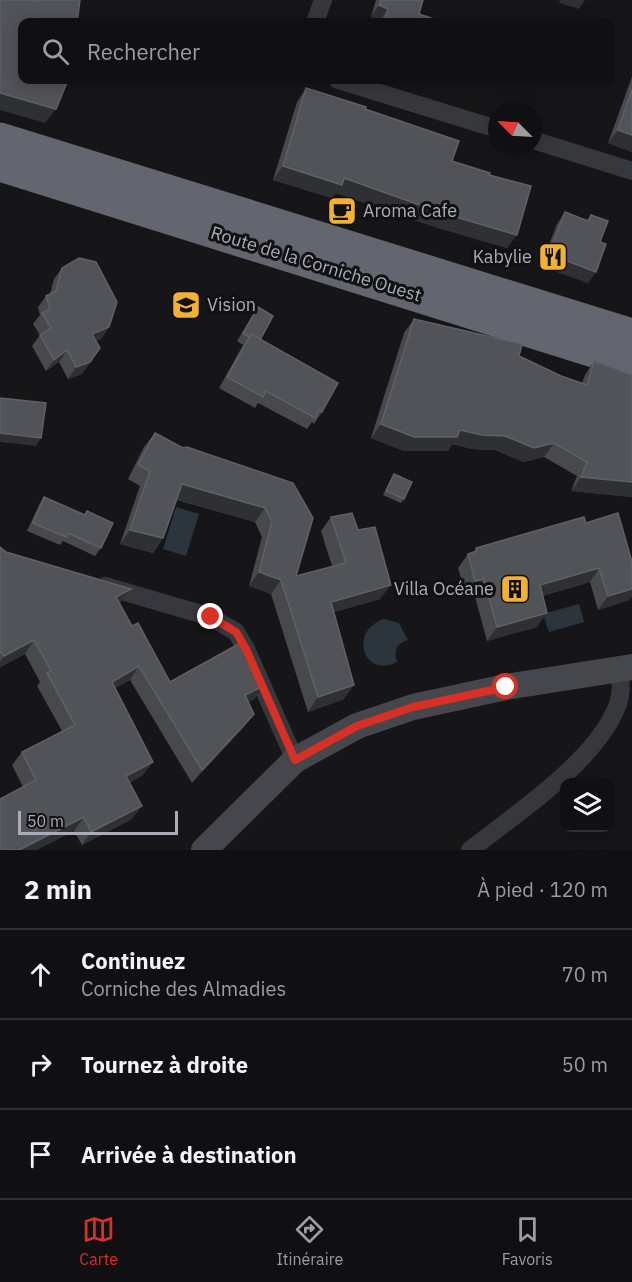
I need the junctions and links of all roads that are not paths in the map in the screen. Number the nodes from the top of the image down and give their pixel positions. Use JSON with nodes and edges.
{"nodes":[{"id":1,"x":323,"y":0,"type":"edge"},
{"id":2,"x":316,"y":18,"type":"edge"},
{"id":3,"x":351,"y":84,"type":"edge"},
{"id":4,"x":488,"y":126,"type":"edge"},
{"id":5,"x":0,"y":139,"type":"edge"},
{"id":6,"x":542,"y":143,"type":"edge"},
{"id":7,"x":0,"y":165,"type":"edge"},
{"id":8,"x":632,"y":171,"type":"edge"},
{"id":9,"x":632,"y":334,"type":"edge"},
{"id":10,"x":632,"y":363,"type":"edge"},
{"id":11,"x":89,"y":581,"type":"edge"},
{"id":12,"x":626,"y":668,"type":"edge"},
{"id":13,"x":295,"y":760,"type":"junction"},
{"id":14,"x":204,"y":850,"type":"edge"},
{"id":15,"x":470,"y":850,"type":"edge"}],
"edges":[{"from":1,"to":2,"type":"street"},
{"from":3,"to":4,"type":"street"},
{"from":5,"to":9,"type":"highway","name":"Route de la Corniche Ouest"},
{"from":6,"to":8,"type":"street"},
{"from":7,"to":10,"type":"highway","name":"Route de la Corniche Ouest"},
{"from":11,"to":13,"type":"street"},
{"from":12,"to":13,"type":"street"},
{"from":12,"to":15,"type":"street"},
{"from":13,"to":14,"type":"street"}]}
